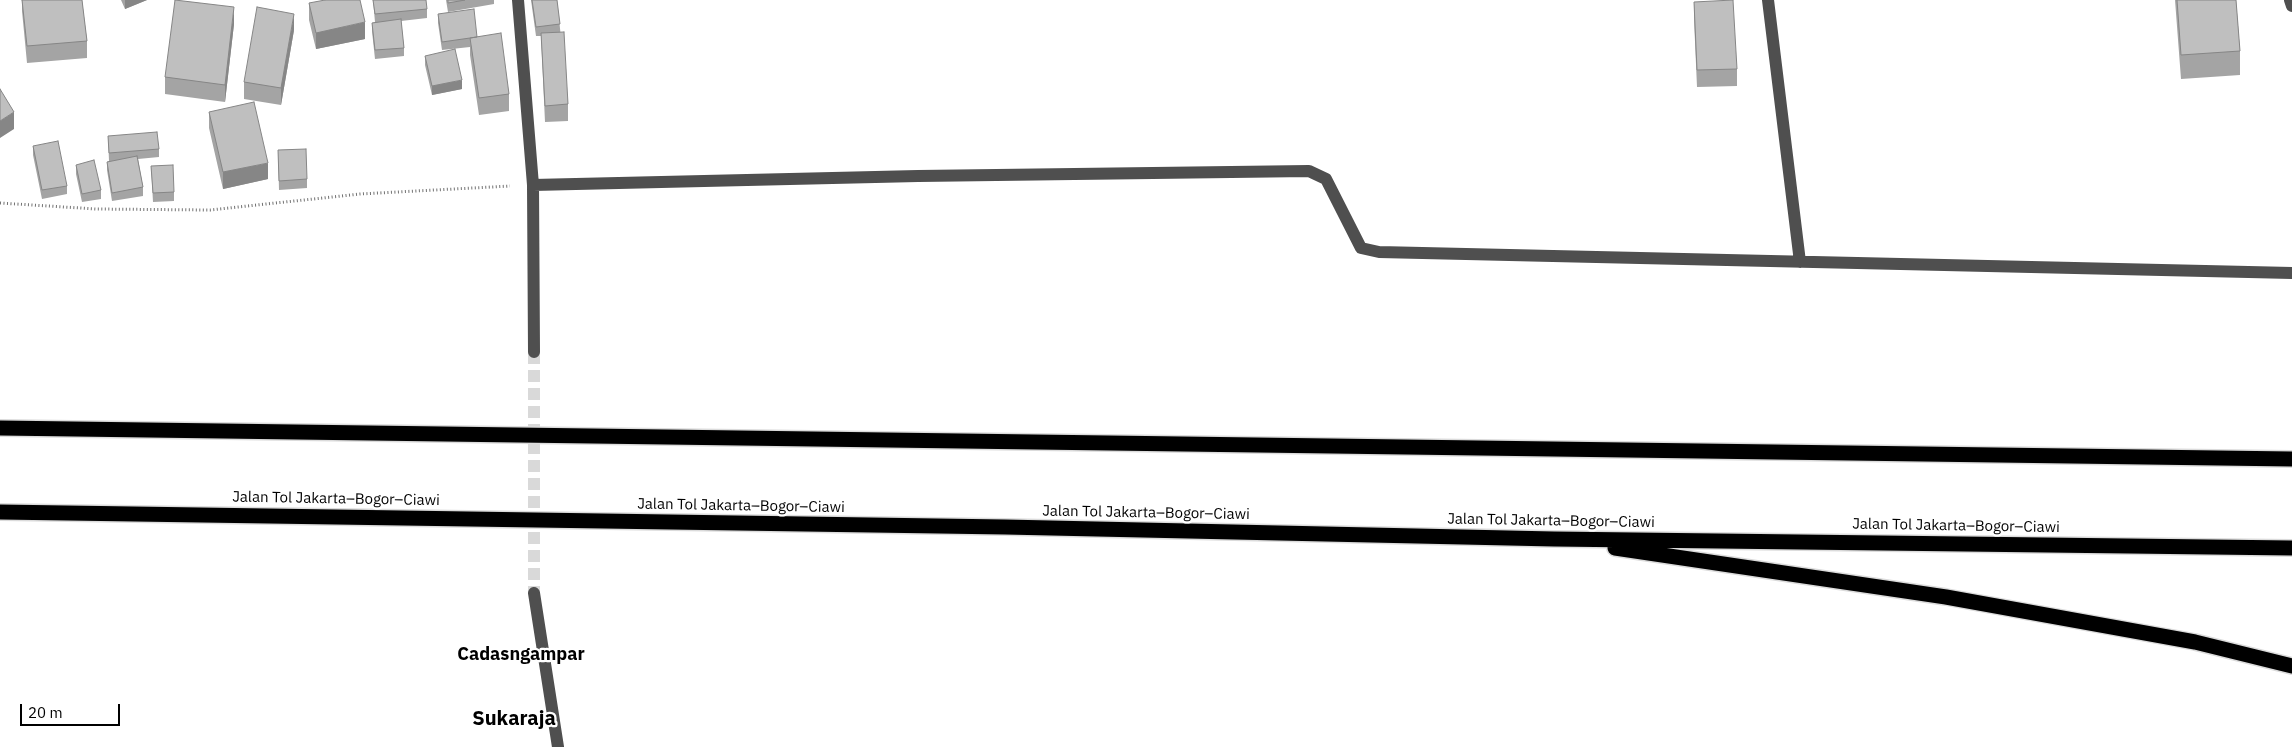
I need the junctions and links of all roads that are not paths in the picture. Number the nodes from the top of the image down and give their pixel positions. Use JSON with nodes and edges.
{"nodes":[{"id":1,"x":518,"y":0,"type":"edge"},
{"id":2,"x":1768,"y":0,"type":"edge"},
{"id":3,"x":2290,"y":0,"type":"edge"},
{"id":4,"x":2292,"y":6,"type":"edge"},
{"id":5,"x":534,"y":184,"type":"junction"},
{"id":6,"x":1800,"y":262,"type":"junction"},
{"id":7,"x":2292,"y":273,"type":"edge"},
{"id":8,"x":534,"y":352,"type":"tunnel mouth"},
{"id":9,"x":0,"y":428,"type":"edge"},
{"id":10,"x":2292,"y":459,"type":"edge"},
{"id":11,"x":0,"y":512,"type":"edge"},
{"id":12,"x":1554,"y":539,"type":"junction"},
{"id":13,"x":2292,"y":548,"type":"edge"},
{"id":14,"x":534,"y":593,"type":"tunnel mouth"},
{"id":15,"x":2292,"y":666,"type":"edge"},
{"id":16,"x":558,"y":747,"type":"edge"}],
"edges":[{"from":1,"to":5,"type":"street"},
{"from":2,"to":6,"type":"street"},
{"from":3,"to":4,"type":"street"},
{"from":5,"to":6,"type":"street"},
{"from":5,"to":8,"type":"street"},
{"from":6,"to":7,"type":"street"},
{"from":9,"to":10,"type":"highway"},
{"from":11,"to":12,"type":"highway","name":"Jalan Tol Jakarta–Bogor–Ciawi"},
{"from":12,"to":13,"type":"highway","name":"Jalan Tol Jakarta–Bogor–Ciawi"},
{"from":12,"to":15,"type":"highway"},
{"from":14,"to":16,"type":"street"}]}
